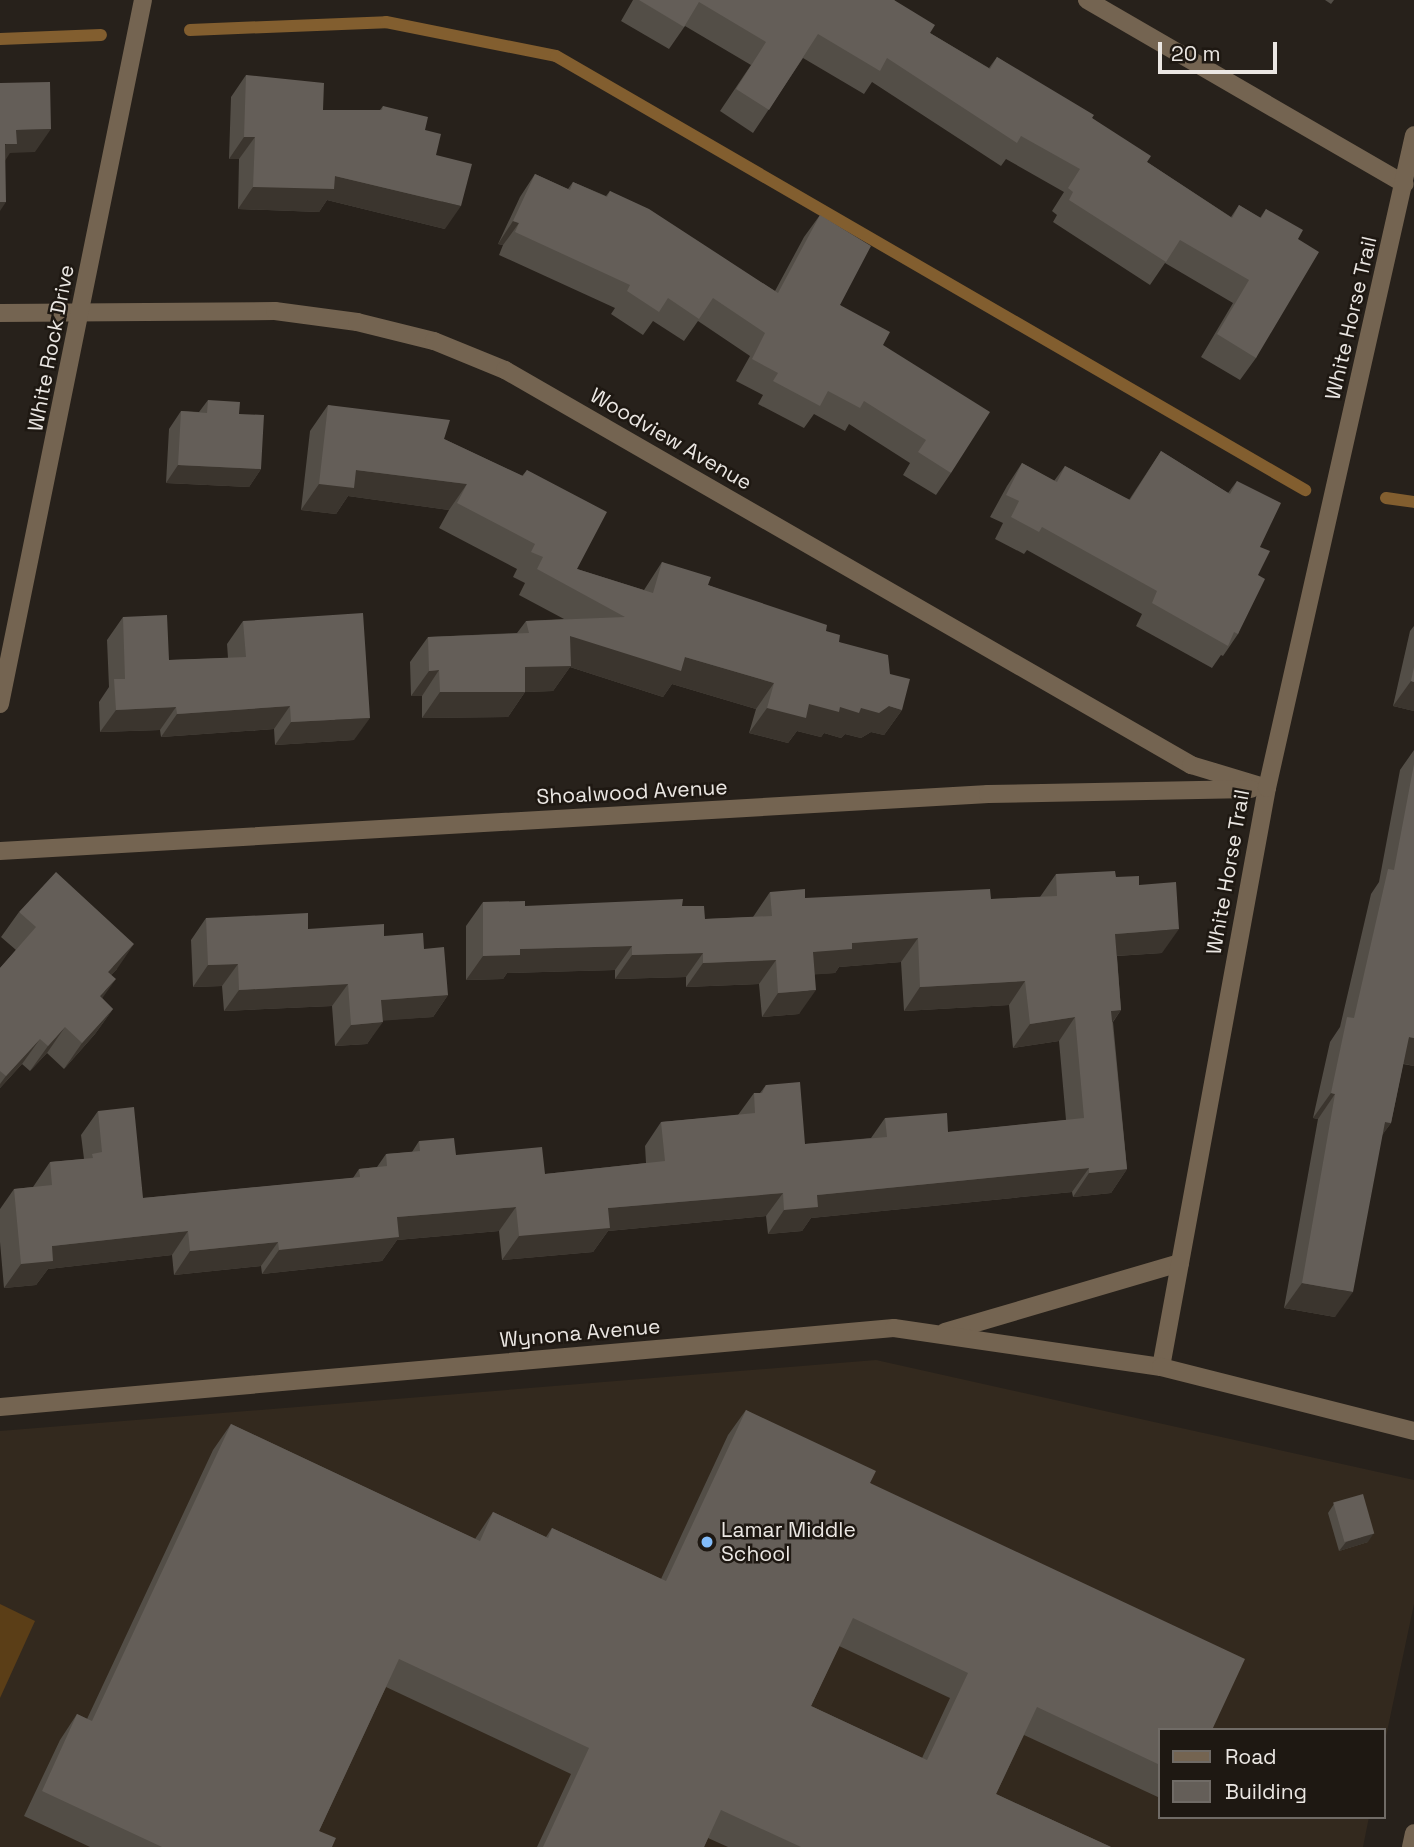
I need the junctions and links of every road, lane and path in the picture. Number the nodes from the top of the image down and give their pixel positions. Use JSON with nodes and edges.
{"nodes":[{"id":1,"x":143,"y":0,"type":"edge"},
{"id":2,"x":1087,"y":0,"type":"edge"},
{"id":3,"x":1414,"y":135,"type":"edge"},
{"id":4,"x":1404,"y":184,"type":"junction"},
{"id":5,"x":82,"y":310,"type":"junction"},
{"id":6,"x":0,"y":313,"type":"edge"},
{"id":7,"x":0,"y":704,"type":"edge"},
{"id":8,"x":1266,"y":788,"type":"junction"},
{"id":9,"x":0,"y":851,"type":"edge"},
{"id":10,"x":1180,"y":1263,"type":"junction"},
{"id":11,"x":939,"y":1334,"type":"junction"},
{"id":12,"x":1161,"y":1367,"type":"junction"},
{"id":13,"x":0,"y":1407,"type":"edge"},
{"id":14,"x":1414,"y":1431,"type":"edge"},
{"id":15,"x":1414,"y":1833,"type":"edge"},
{"id":16,"x":1411,"y":1847,"type":"edge"}],
"edges":[{"from":1,"to":5,"type":"street","name":"White Rock Drive"},
{"from":2,"to":4,"type":"street"},
{"from":3,"to":4,"type":"street","name":"White Horse Trail"},
{"from":4,"to":8,"type":"street","name":"White Horse Trail"},
{"from":5,"to":6,"type":"street","name":"Woodview Avenue"},
{"from":5,"to":7,"type":"street","name":"White Rock Drive"},
{"from":5,"to":8,"type":"street","name":"Woodview Avenue"},
{"from":8,"to":9,"type":"street","name":"Shoalwood Avenue"},
{"from":8,"to":10,"type":"street","name":"White Horse Trail"},
{"from":10,"to":11,"type":"street"},
{"from":10,"to":12,"type":"street","name":"White Horse Trail"},
{"from":11,"to":12,"type":"street","name":"Wynona Avenue"},
{"from":11,"to":13,"type":"street","name":"Wynona Avenue"},
{"from":12,"to":14,"type":"street"},
{"from":15,"to":16,"type":"street"}]}
